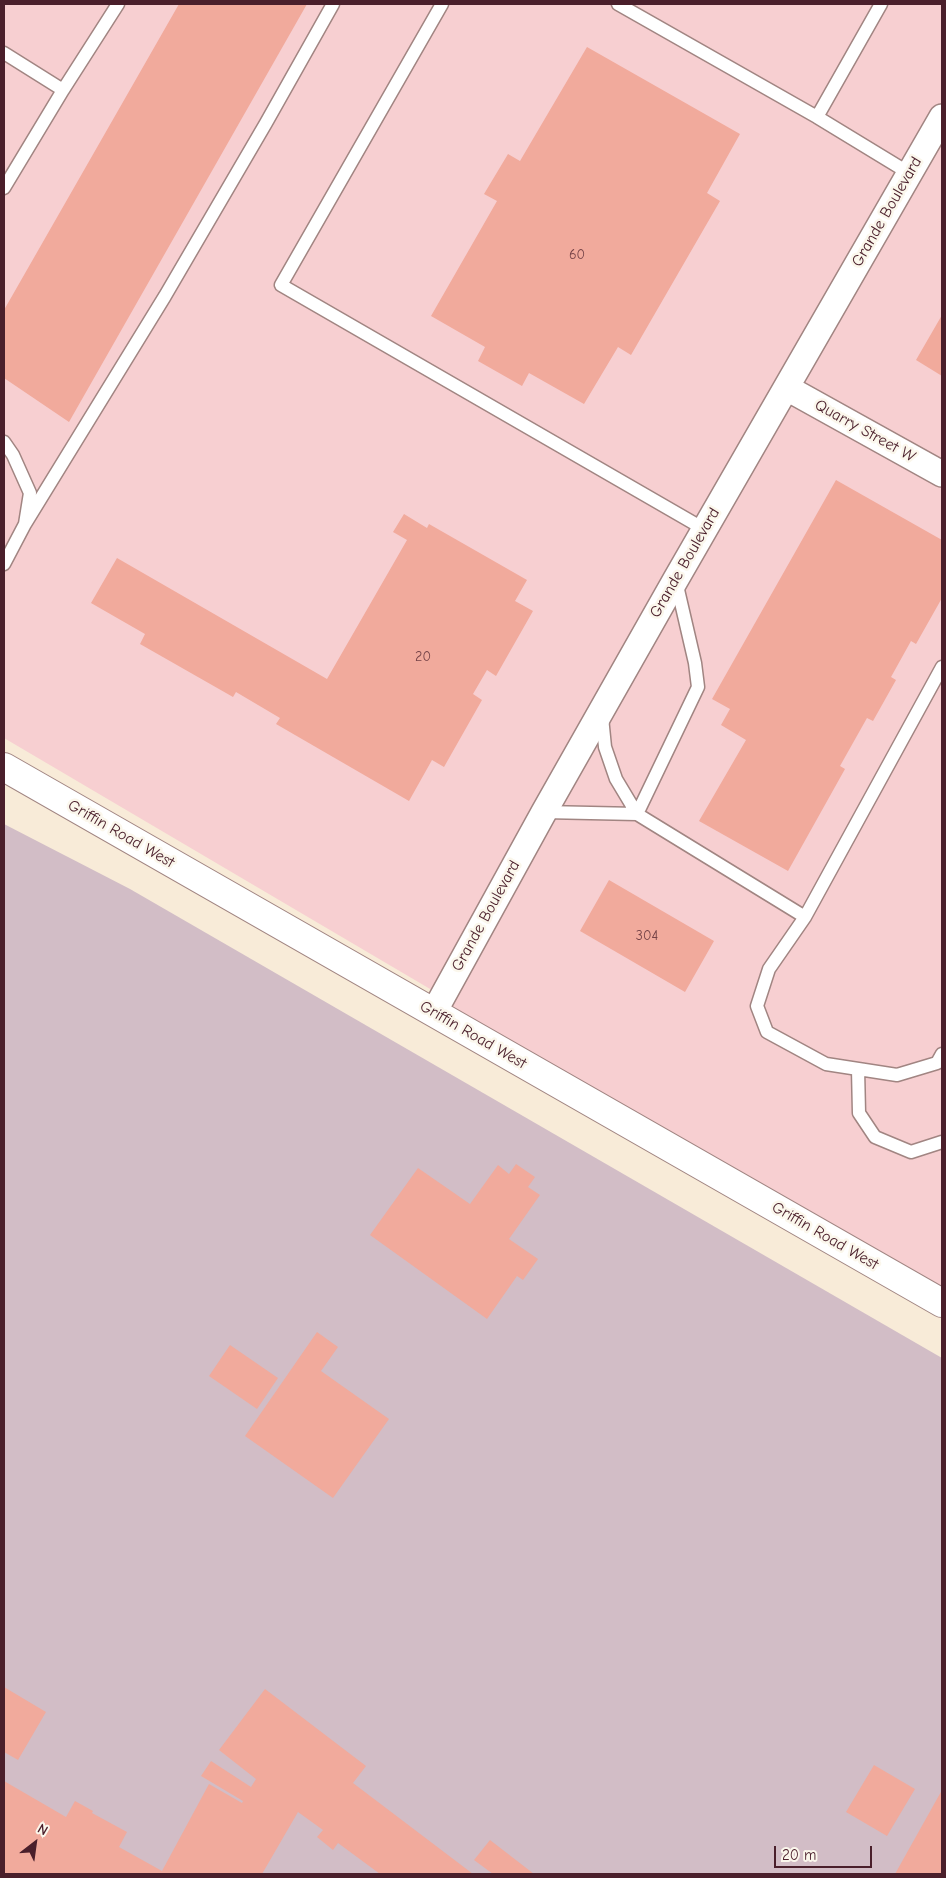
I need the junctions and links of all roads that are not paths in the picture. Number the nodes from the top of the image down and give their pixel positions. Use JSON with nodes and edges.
{"nodes":[{"id":1,"x":118,"y":4,"type":"edge"},
{"id":2,"x":333,"y":4,"type":"edge"},
{"id":3,"x":442,"y":4,"type":"edge"},
{"id":4,"x":618,"y":4,"type":"edge"},
{"id":5,"x":881,"y":4,"type":"edge"},
{"id":6,"x":4,"y":53,"type":"edge"},
{"id":7,"x":62,"y":90,"type":"junction"},
{"id":8,"x":817,"y":117,"type":"junction"},
{"id":9,"x":942,"y":117,"type":"edge"},
{"id":10,"x":910,"y":173,"type":"junction"},
{"id":11,"x":4,"y":188,"type":"edge"},
{"id":12,"x":787,"y":388,"type":"junction"},
{"id":13,"x":4,"y":442,"type":"edge"},
{"id":14,"x":942,"y":474,"type":"edge"},
{"id":15,"x":25,"y":524,"type":"junction"},
{"id":16,"x":704,"y":529,"type":"junction"},
{"id":17,"x":4,"y":564,"type":"edge"},
{"id":18,"x":676,"y":579,"type":"junction"},
{"id":19,"x":942,"y":667,"type":"edge"},
{"id":20,"x":601,"y":711,"type":"junction"},
{"id":21,"x":4,"y":767,"type":"edge"},
{"id":22,"x":544,"y":812,"type":"junction"},
{"id":23,"x":637,"y":814,"type":"junction"},
{"id":24,"x":805,"y":918,"type":"junction"},
{"id":25,"x":434,"y":1012,"type":"junction"},
{"id":26,"x":942,"y":1054,"type":"edge"},
{"id":27,"x":858,"y":1069,"type":"junction"},
{"id":28,"x":942,"y":1142,"type":"edge"},
{"id":29,"x":940,"y":1300,"type":"edge"}],
"edges":[{"from":1,"to":7,"type":"lane"},
{"from":2,"to":15,"type":"lane"},
{"from":3,"to":16,"type":"lane"},
{"from":4,"to":8,"type":"lane"},
{"from":5,"to":8,"type":"lane"},
{"from":6,"to":7,"type":"lane"},
{"from":7,"to":11,"type":"lane"},
{"from":8,"to":10,"type":"lane"},
{"from":9,"to":10,"type":"street","name":"Grande Boulevard"},
{"from":10,"to":12,"type":"street","name":"Grande Boulevard"},
{"from":12,"to":14,"type":"street","name":"Quarry Street W"},
{"from":12,"to":16,"type":"street","name":"Grande Boulevard"},
{"from":13,"to":15,"type":"lane"},
{"from":15,"to":17,"type":"lane"},
{"from":16,"to":18,"type":"street","name":"Grande Boulevard"},
{"from":18,"to":20,"type":"street","name":"Grande Boulevard"},
{"from":18,"to":23,"type":"lane"},
{"from":19,"to":24,"type":"lane"},
{"from":20,"to":22,"type":"street","name":"Grande Boulevard"},
{"from":20,"to":23,"type":"lane"},
{"from":21,"to":25,"type":"main road","name":"Griffin Road West"},
{"from":22,"to":23,"type":"lane"},
{"from":22,"to":25,"type":"street","name":"Grande Boulevard"},
{"from":23,"to":24,"type":"lane"},
{"from":24,"to":27,"type":"lane"},
{"from":25,"to":29,"type":"main road","name":"Griffin Road West"},
{"from":26,"to":27,"type":"lane"},
{"from":27,"to":28,"type":"lane"}]}
